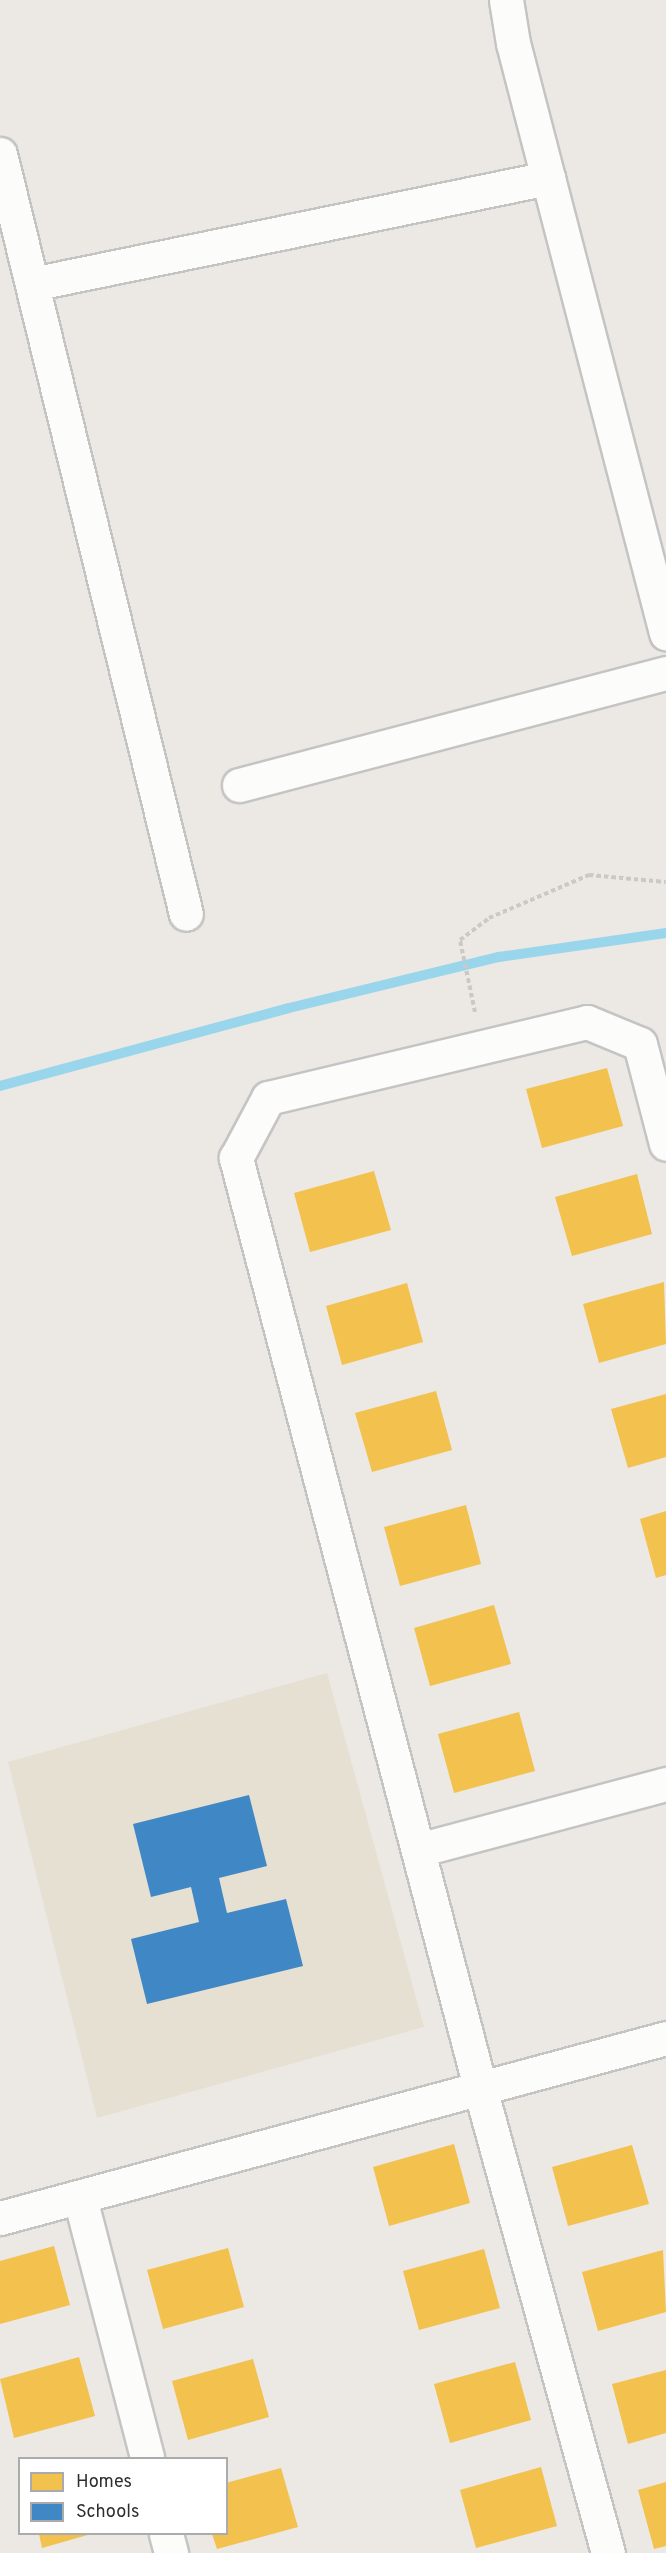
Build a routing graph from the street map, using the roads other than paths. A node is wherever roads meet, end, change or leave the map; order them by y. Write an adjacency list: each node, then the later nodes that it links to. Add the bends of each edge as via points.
1 (506, 0): 3 (street, via 513,43)
2 (0, 154): 4 (street)
3 (548, 178): 4 (street); 5 (street)
4 (32, 284): 8 (street)
5 (666, 633)
6 (666, 673): 7 (street)
7 (239, 785)
8 (186, 914)
9 (666, 1144): 11 (street, via 639,1044 587,1022 268,1098 236,1158)
10 (666, 1784): 11 (street)
11 (418, 1850): 13 (street)
12 (666, 2038): 13 (street)
13 (480, 2087): 14 (street); 19 (street)
14 (80, 2198): 15 (street); 16 (street)
15 (0, 2218)
16 (147, 2457)
17 (166, 2535): 18 (street)
18 (171, 2553)
19 (608, 2553)

